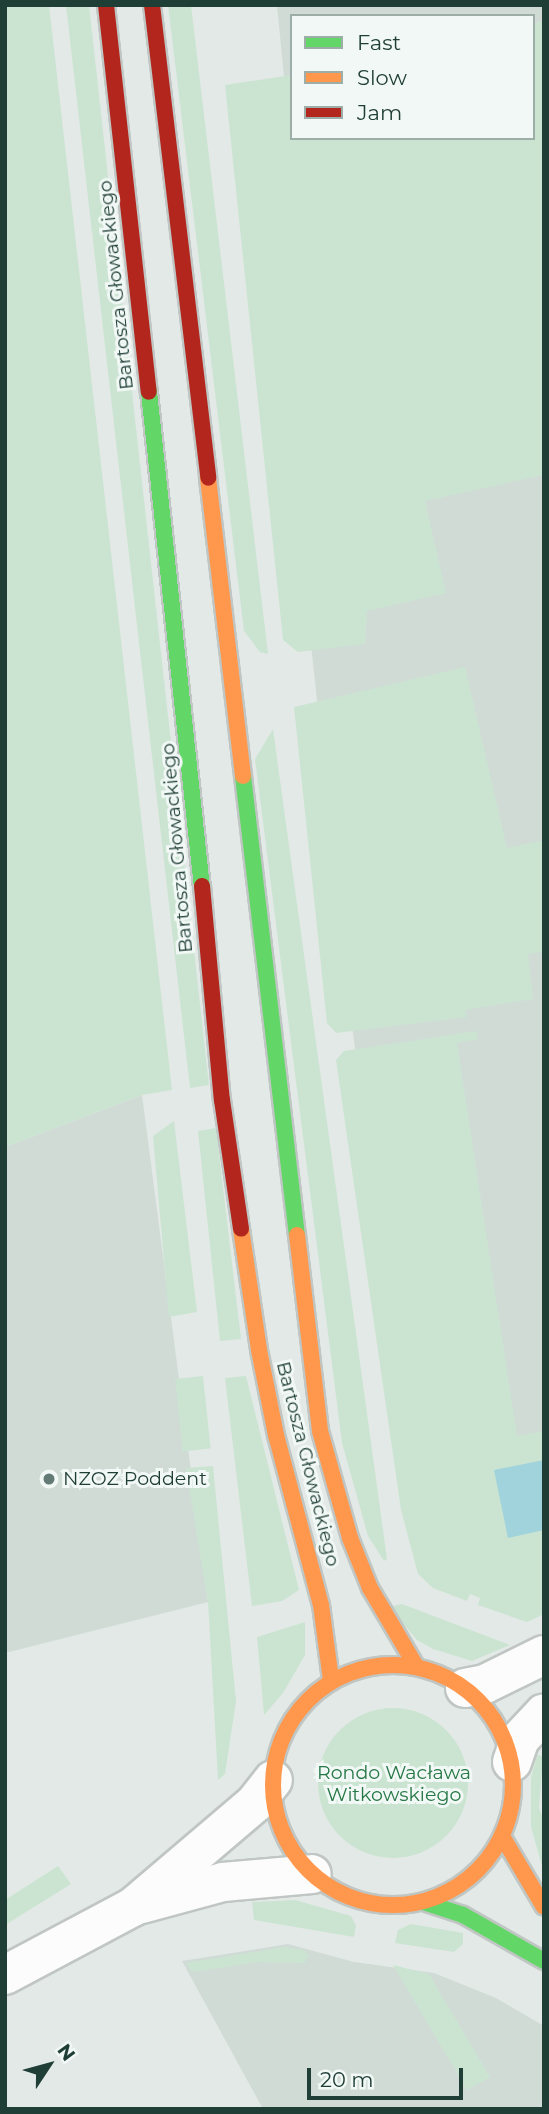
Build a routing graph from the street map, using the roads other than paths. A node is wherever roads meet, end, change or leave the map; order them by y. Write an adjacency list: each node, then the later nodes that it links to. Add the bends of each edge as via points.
1 (106, 5): 5 (street, Bartosza Głowackiego, via 185,710 222,1100 259,1350 276,1435 321,1605)
2 (152, 5): 4 (street, Bartosza Głowackiego, via 320,1431 365,1576 379,1608)
3 (544, 1655): 6 (street, via 485,1684)
4 (416, 1666): 5 (street, via 363,1667); 6 (street)
5 (331, 1681): 9 (street, via 289,1722)
6 (465, 1688): 8 (street, via 494,1719)
7 (544, 1713): 8 (street, via 520,1739)
8 (512, 1762): 10 (street, via 513,1801)
9 (272, 1780): 11 (street, via 279,1824); 13 (street, via 248,1810)
10 (502, 1836): 12 (street, via 475,1871 445,1893); 14 (street)
11 (312, 1874): 12 (street, via 358,1900 393,1905); 13 (street, via 223,1882)
12 (423, 1902): 15 (street, via 463,1915)
13 (133, 1907): 16 (street)
14 (544, 1907)
15 (544, 1961)
16 (5, 1975)

